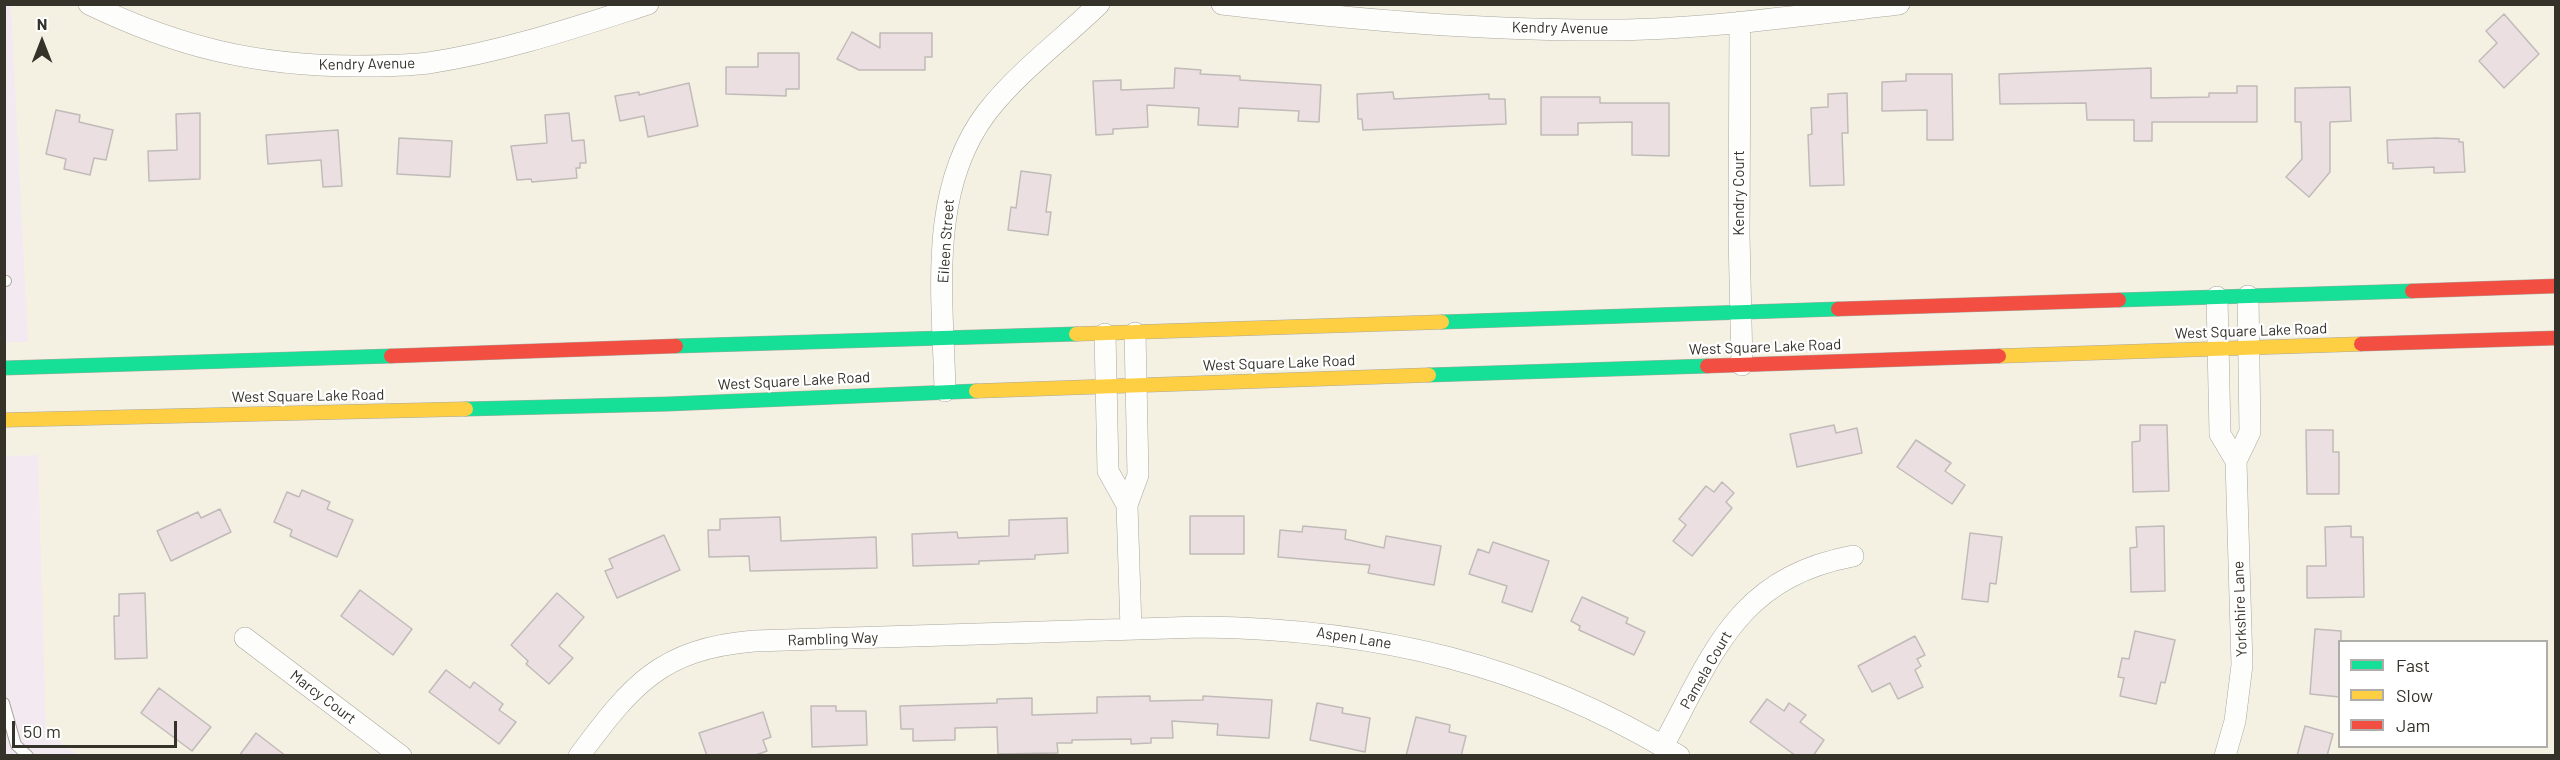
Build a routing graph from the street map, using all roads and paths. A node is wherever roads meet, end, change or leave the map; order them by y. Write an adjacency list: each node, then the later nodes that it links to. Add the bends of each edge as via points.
1 (89, 4): 2 (street, Kendry Avenue, via 170,39 229,54 292,64 395,66 428,63 531,40)
2 (648, 4)
3 (1099, 4): 14 (street, Eileen Street, via 1012,84 987,112 964,149 950,189 945,222)
4 (1899, 4): 6 (street, Kendry Avenue)
5 (1230, 5): 6 (street, Kendry Avenue, via 1395,21 1542,29)
6 (1740, 22): 10 (street, Kendry Court)
7 (2556, 286): 8 (highway)
8 (2248, 296): 9 (highway); 16 (street, Yorkshire Lane)
9 (2217, 297): 10 (highway); 15 (street, Yorkshire Lane)
10 (1741, 312): 11 (highway); 17 (street, Kendry Court)
11 (1134, 333): 12 (highway); 19 (street)
12 (1105, 334): 14 (highway); 20 (street)
13 (2556, 338): 16 (highway, West Square Lake Road)
14 (944, 339): 18 (highway); 21 (street, Eileen Street)
15 (2218, 348): 16 (highway, West Square Lake Road); 17 (highway, West Square Lake Road); 23 (street, Yorkshire Lane, via 2220,434)
16 (2248, 348): 23 (street, Yorkshire Lane, via 2250,432)
17 (1742, 364): 19 (highway, West Square Lake Road)
18 (4, 368)
19 (1136, 384): 20 (highway, West Square Lake Road); 24 (street, via 1138,475)
20 (1106, 385): 21 (highway, West Square Lake Road); 24 (street, via 1108,471)
21 (945, 391): 22 (highway, West Square Lake Road, via 668,404)
22 (4, 420)
23 (2236, 461): 34 (street, Yorkshire Lane, via 2242,665 2235,721)
24 (1127, 505): 26 (street)
25 (1853, 556): 30 (street, Pamela Court, via 1802,570 1768,589 1745,609 1720,642)
26 (1131, 629): 30 (street, Aspen Lane, via 1260,627 1387,642 1512,676 1629,726); 33 (street, Rambling Way, via 754,641 712,646 645,678 614,709)
27 (245, 638): 32 (street, Marcy Court)
28 (4, 703): 29 (lane)
29 (8, 730): 31 (lane)
30 (1671, 751)
31 (28, 756)
32 (401, 756)
33 (579, 756)
34 (2225, 756)

